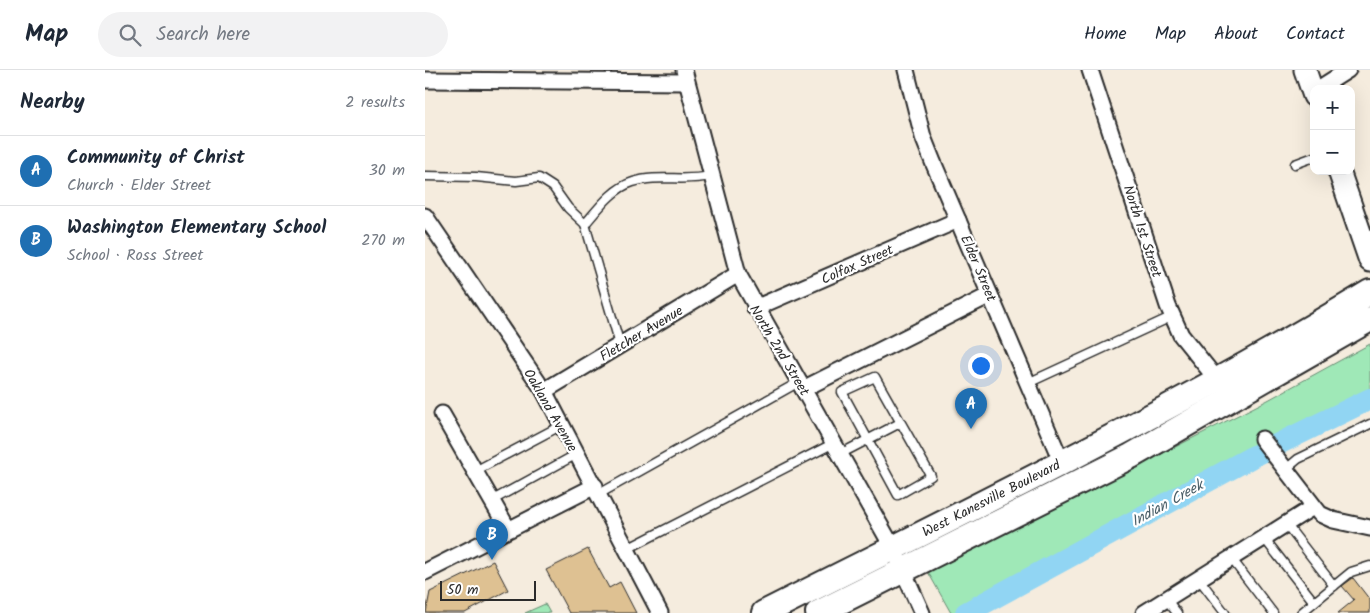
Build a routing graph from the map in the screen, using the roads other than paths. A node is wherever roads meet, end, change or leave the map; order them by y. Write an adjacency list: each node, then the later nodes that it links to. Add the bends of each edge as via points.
1 (906, 70): 15 (street, Elder Street, via 923,137)
2 (1091, 70): 22 (street, North 1st Street)
3 (1305, 70): 7 (street)
4 (1348, 70): 8 (street)
5 (685, 76): 6 (street); 13 (street, North 2nd Street)
6 (425, 80)
7 (1312, 85)
8 (1326, 85)
9 (1310, 158): 10 (lane)
10 (1295, 164)
11 (1340, 175): 17 (street)
12 (425, 176): 16 (lane, via 539,178 553,187)
13 (710, 176): 16 (lane, via 633,182 611,196); 18 (street, North 2nd Street)
14 (425, 216): 28 (street, Oakland Avenue)
15 (958, 220): 20 (street, Elder Street); 21 (street, Colfax Street)
16 (585, 224): 24 (lane)
17 (1370, 261)
18 (738, 274): 21 (street, North 2nd Street); 24 (street, Fletcher Avenue)
19 (1370, 292): 27 (main road)
20 (990, 295): 25 (street, Elder Street); 26 (street)
21 (755, 308): 26 (street, North 2nd Street)
22 (1173, 316): 25 (lane); 27 (street, North 1st Street, via 1181,335)
23 (1370, 319): 27 (main road)
24 (620, 346): 28 (street, Fletcher Avenue)
25 (1028, 383): 37 (street, Elder Street)
26 (801, 385): 35 (street, North 2nd Street); 40 (lane)
27 (1224, 390): 37 (main road, West Kanesville Boulevard); 51 (main road, West Kanesville Boulevard, via 1131,456)
28 (543, 391): 31 (street, Oakland Avenue)
29 (442, 414): 39 (street)
30 (900, 423): 34 (lane); 34 (lane, via 875,376 842,392); 34 (lane, via 931,476 898,495)
31 (561, 424): 36 (street, Oakland Avenue); 39 (lane)
32 (1370, 424): 38 (lane, via 1298,459)
33 (1262, 439): 38 (street)
34 (867, 440): 35 (lane)
35 (837, 449): 47 (street, North 2nd Street); 48 (lane)
36 (577, 454): 40 (street, Oakland Avenue); 41 (lane)
37 (1062, 463): 47 (main road, West Kanesville Boulevard)
38 (1285, 470): 42 (street)
39 (475, 471): 41 (street)
40 (597, 490): 45 (street); 48 (street, Oakland Avenue)
41 (491, 501): 45 (street)
42 (1313, 507): 43 (street); 44 (street, via 1333,520)
43 (1286, 524): 46 (street); 54 (lane)
44 (1370, 528)
45 (508, 529): 52 (street)
46 (1263, 538): 49 (street); 56 (lane)
47 (893, 548): 51 (street, North 2nd Street); 58 (main road, West Kanesville Boulevard)
48 (627, 549): 57 (street, Oakland Avenue)
49 (1231, 558): 53 (street); 64 (lane)
50 (1370, 566): 54 (lane, via 1351,572)
51 (902, 571): 59 (main road, West Kanesville Boulevard); 60 (street, North 2nd Street)
52 (425, 572)
53 (1199, 579): 55 (street); 63 (lane)
54 (1334, 586): 56 (lane)
55 (1166, 599): 61 (street); 62 (lane)
56 (1314, 602): 65 (lane)
57 (660, 613)
58 (764, 613)
59 (818, 613)
60 (922, 613)
61 (1144, 613)
62 (1177, 613)
63 (1225, 613)
64 (1273, 613)
65 (1301, 613)

